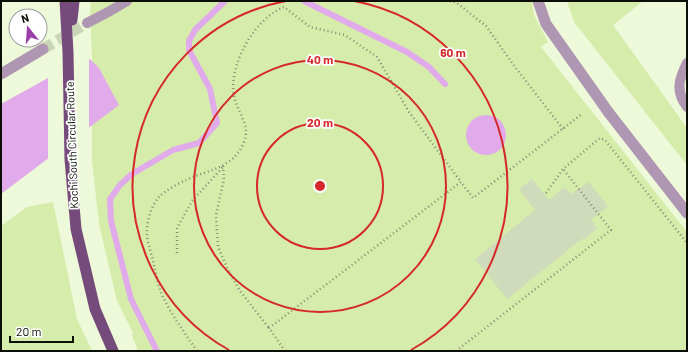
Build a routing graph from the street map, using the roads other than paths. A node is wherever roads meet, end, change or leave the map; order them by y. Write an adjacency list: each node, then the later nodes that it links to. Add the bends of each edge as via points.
1 (66, 1): 7 (main road, Kochi South Circular Route)
2 (74, 1): 7 (main road, Kochi South Circular Route)
3 (127, 1): 5 (lane)
4 (538, 1): 11 (street, via 546,24 609,113)
5 (87, 23)
6 (42, 49): 9 (street)
7 (68, 52): 12 (main road, Kochi South Circular Route, via 70,159 76,229 95,309)
8 (687, 63): 10 (lane, via 678,87)
9 (1, 74)
10 (687, 107)
11 (687, 213)
12 (114, 351)

